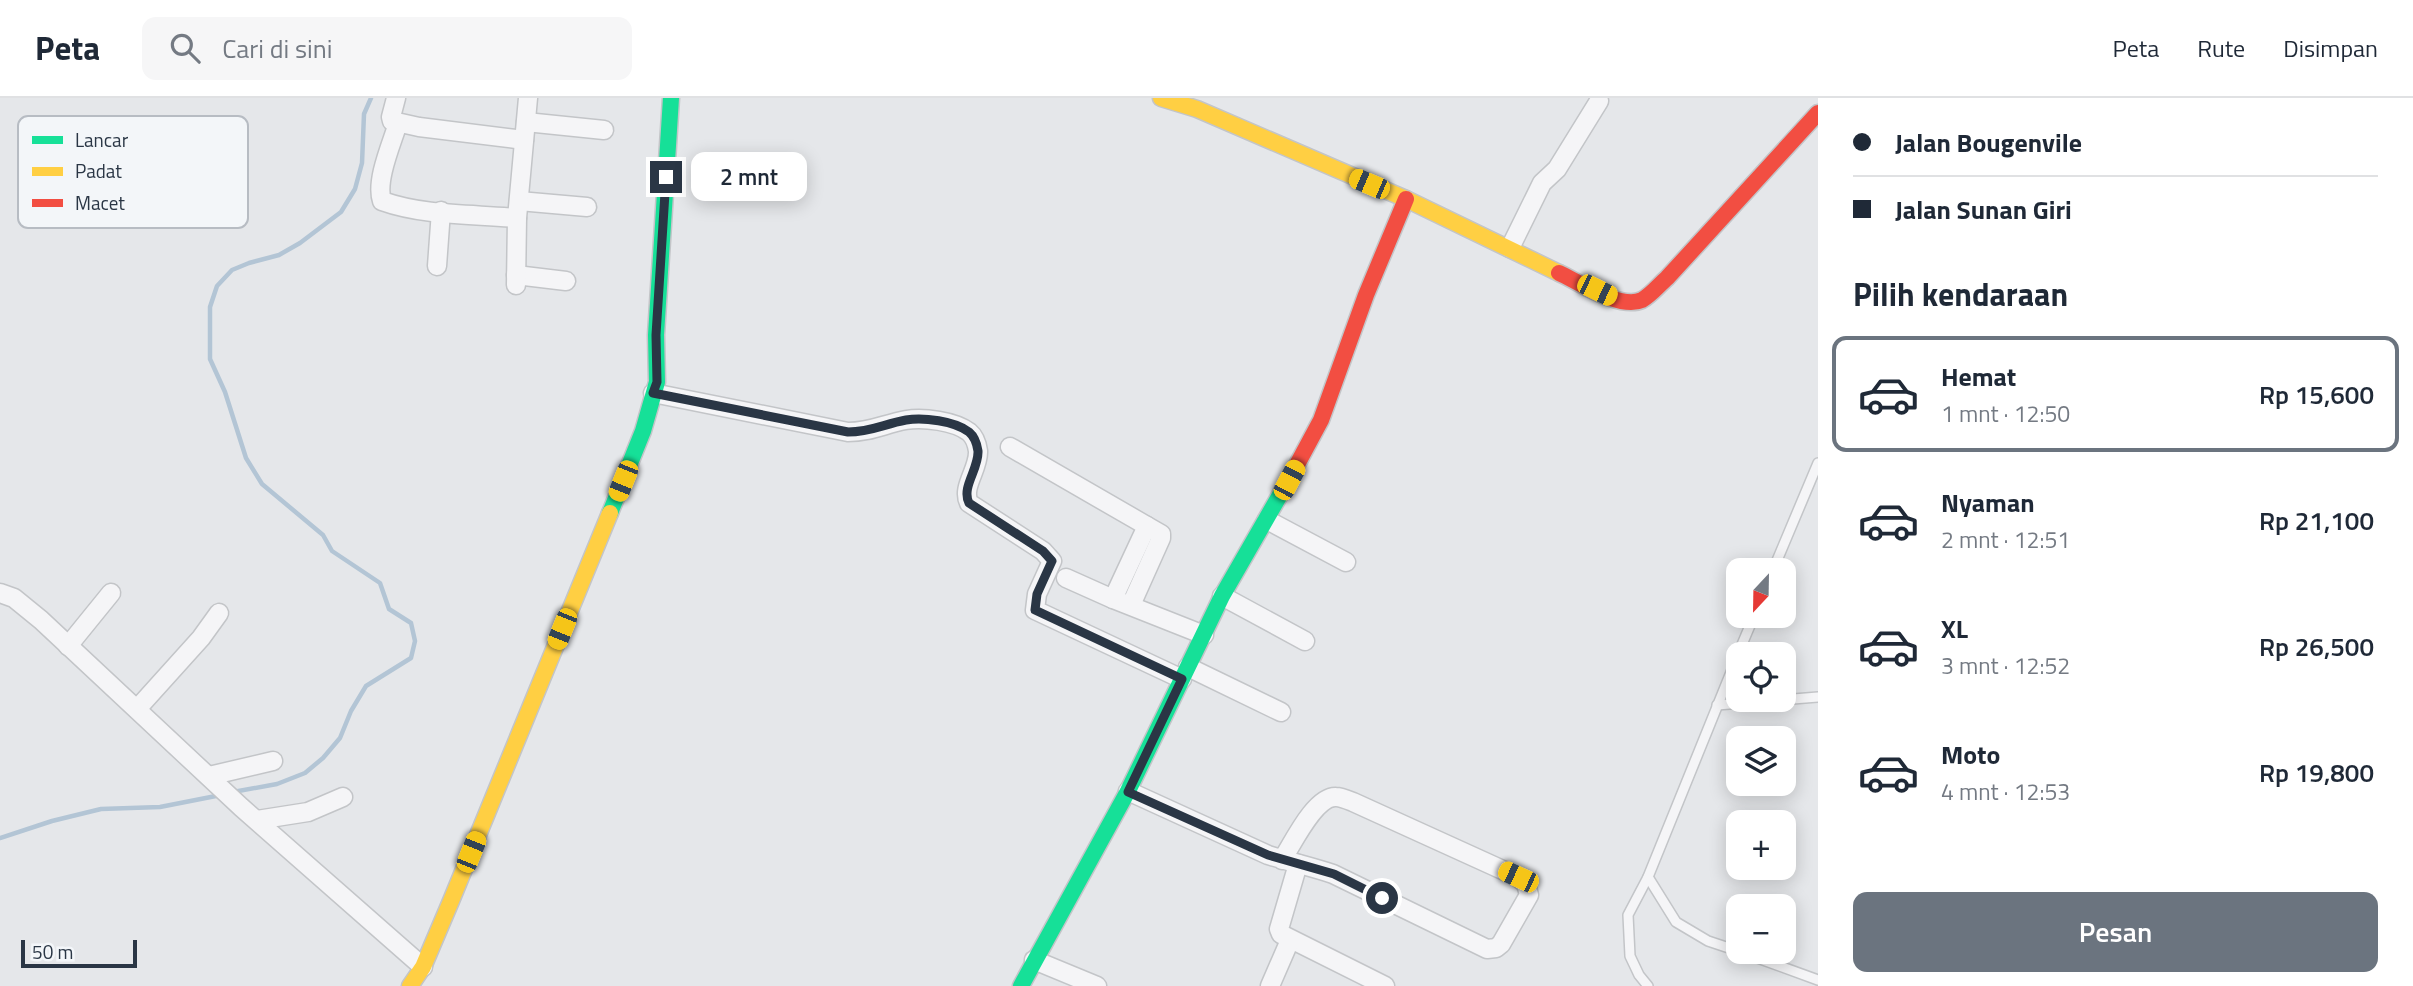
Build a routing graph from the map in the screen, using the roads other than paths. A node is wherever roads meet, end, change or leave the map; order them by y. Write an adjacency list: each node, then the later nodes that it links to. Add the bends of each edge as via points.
1 (396, 98): 8 (street, via 390,117)
2 (528, 98): 10 (street)
3 (671, 98): 18 (street)
4 (1161, 98): 6 (street)
5 (1599, 101): 15 (street, via 1557,169 1542,183)
6 (1199, 103): 11 (street)
7 (1818, 113): 15 (street, via 1640,302 1620,302)
8 (398, 123): 10 (street); 14 (street, via 383,176 382,201)
9 (604, 130): 10 (street)
10 (525, 131): 13 (street)
11 (1406, 199): 15 (street); 21 (street, via 1321,420)
12 (587, 207): 13 (street)
13 (518, 209): 14 (street); 17 (street, via 516,280)
14 (441, 211): 16 (street)
15 (1510, 248)
16 (437, 266)
17 (566, 281)
18 (653, 393): 35 (street, via 848,432 927,420 969,432 978,455 967,492 969,503 1052,561 1035,610); 52 (street, via 643,431)
19 (1010, 446): 22 (street)
20 (1817, 467): 23 (lane)
21 (1267, 520): 24 (street); 28 (street)
22 (1147, 526): 29 (street); 30 (street, via 1161,538)
23 (1778, 558)
24 (1346, 562)
25 (1066, 578): 29 (street)
26 (0, 593): 34 (street, via 14,598)
27 (111, 593): 34 (street)
28 (1222, 596): 32 (street); 33 (street)
29 (1113, 599): 30 (street)
30 (1131, 605): 32 (street)
31 (219, 613): 39 (street)
32 (1204, 635): 35 (street)
33 (1304, 641)
34 (68, 646): 39 (street)
35 (1185, 673): 40 (street); 43 (street)
36 (1726, 684): 38 (lane)
37 (1818, 697): 38 (lane)
38 (1717, 705): 47 (lane)
39 (137, 709): 42 (street)
40 (1281, 712)
41 (273, 761): 42 (street)
42 (212, 779): 45 (street)
43 (1128, 792): 46 (street); 50 (street)
44 (342, 797): 45 (street, via 308,812)
45 (257, 821): 52 (street)
46 (1290, 862): 46 (street, via 1315,809 1336,797 1518,877 1529,895 1501,944 1492,950 1334,874); 48 (street, via 1279,929)
47 (1648, 877): 49 (lane, via 1676,922); 59 (lane, via 1629,915 1628,935 1630,956)
48 (1290, 940): 57 (street); 58 (street)
49 (1726, 947)
50 (1034, 960): 55 (street); 56 (street)
51 (1776, 964): 53 (lane)
52 (423, 967): 54 (street)
53 (1818, 979)
54 (410, 986)
55 (1021, 986)
56 (1097, 986)
57 (1270, 986)
58 (1384, 986)
59 (1648, 986)

